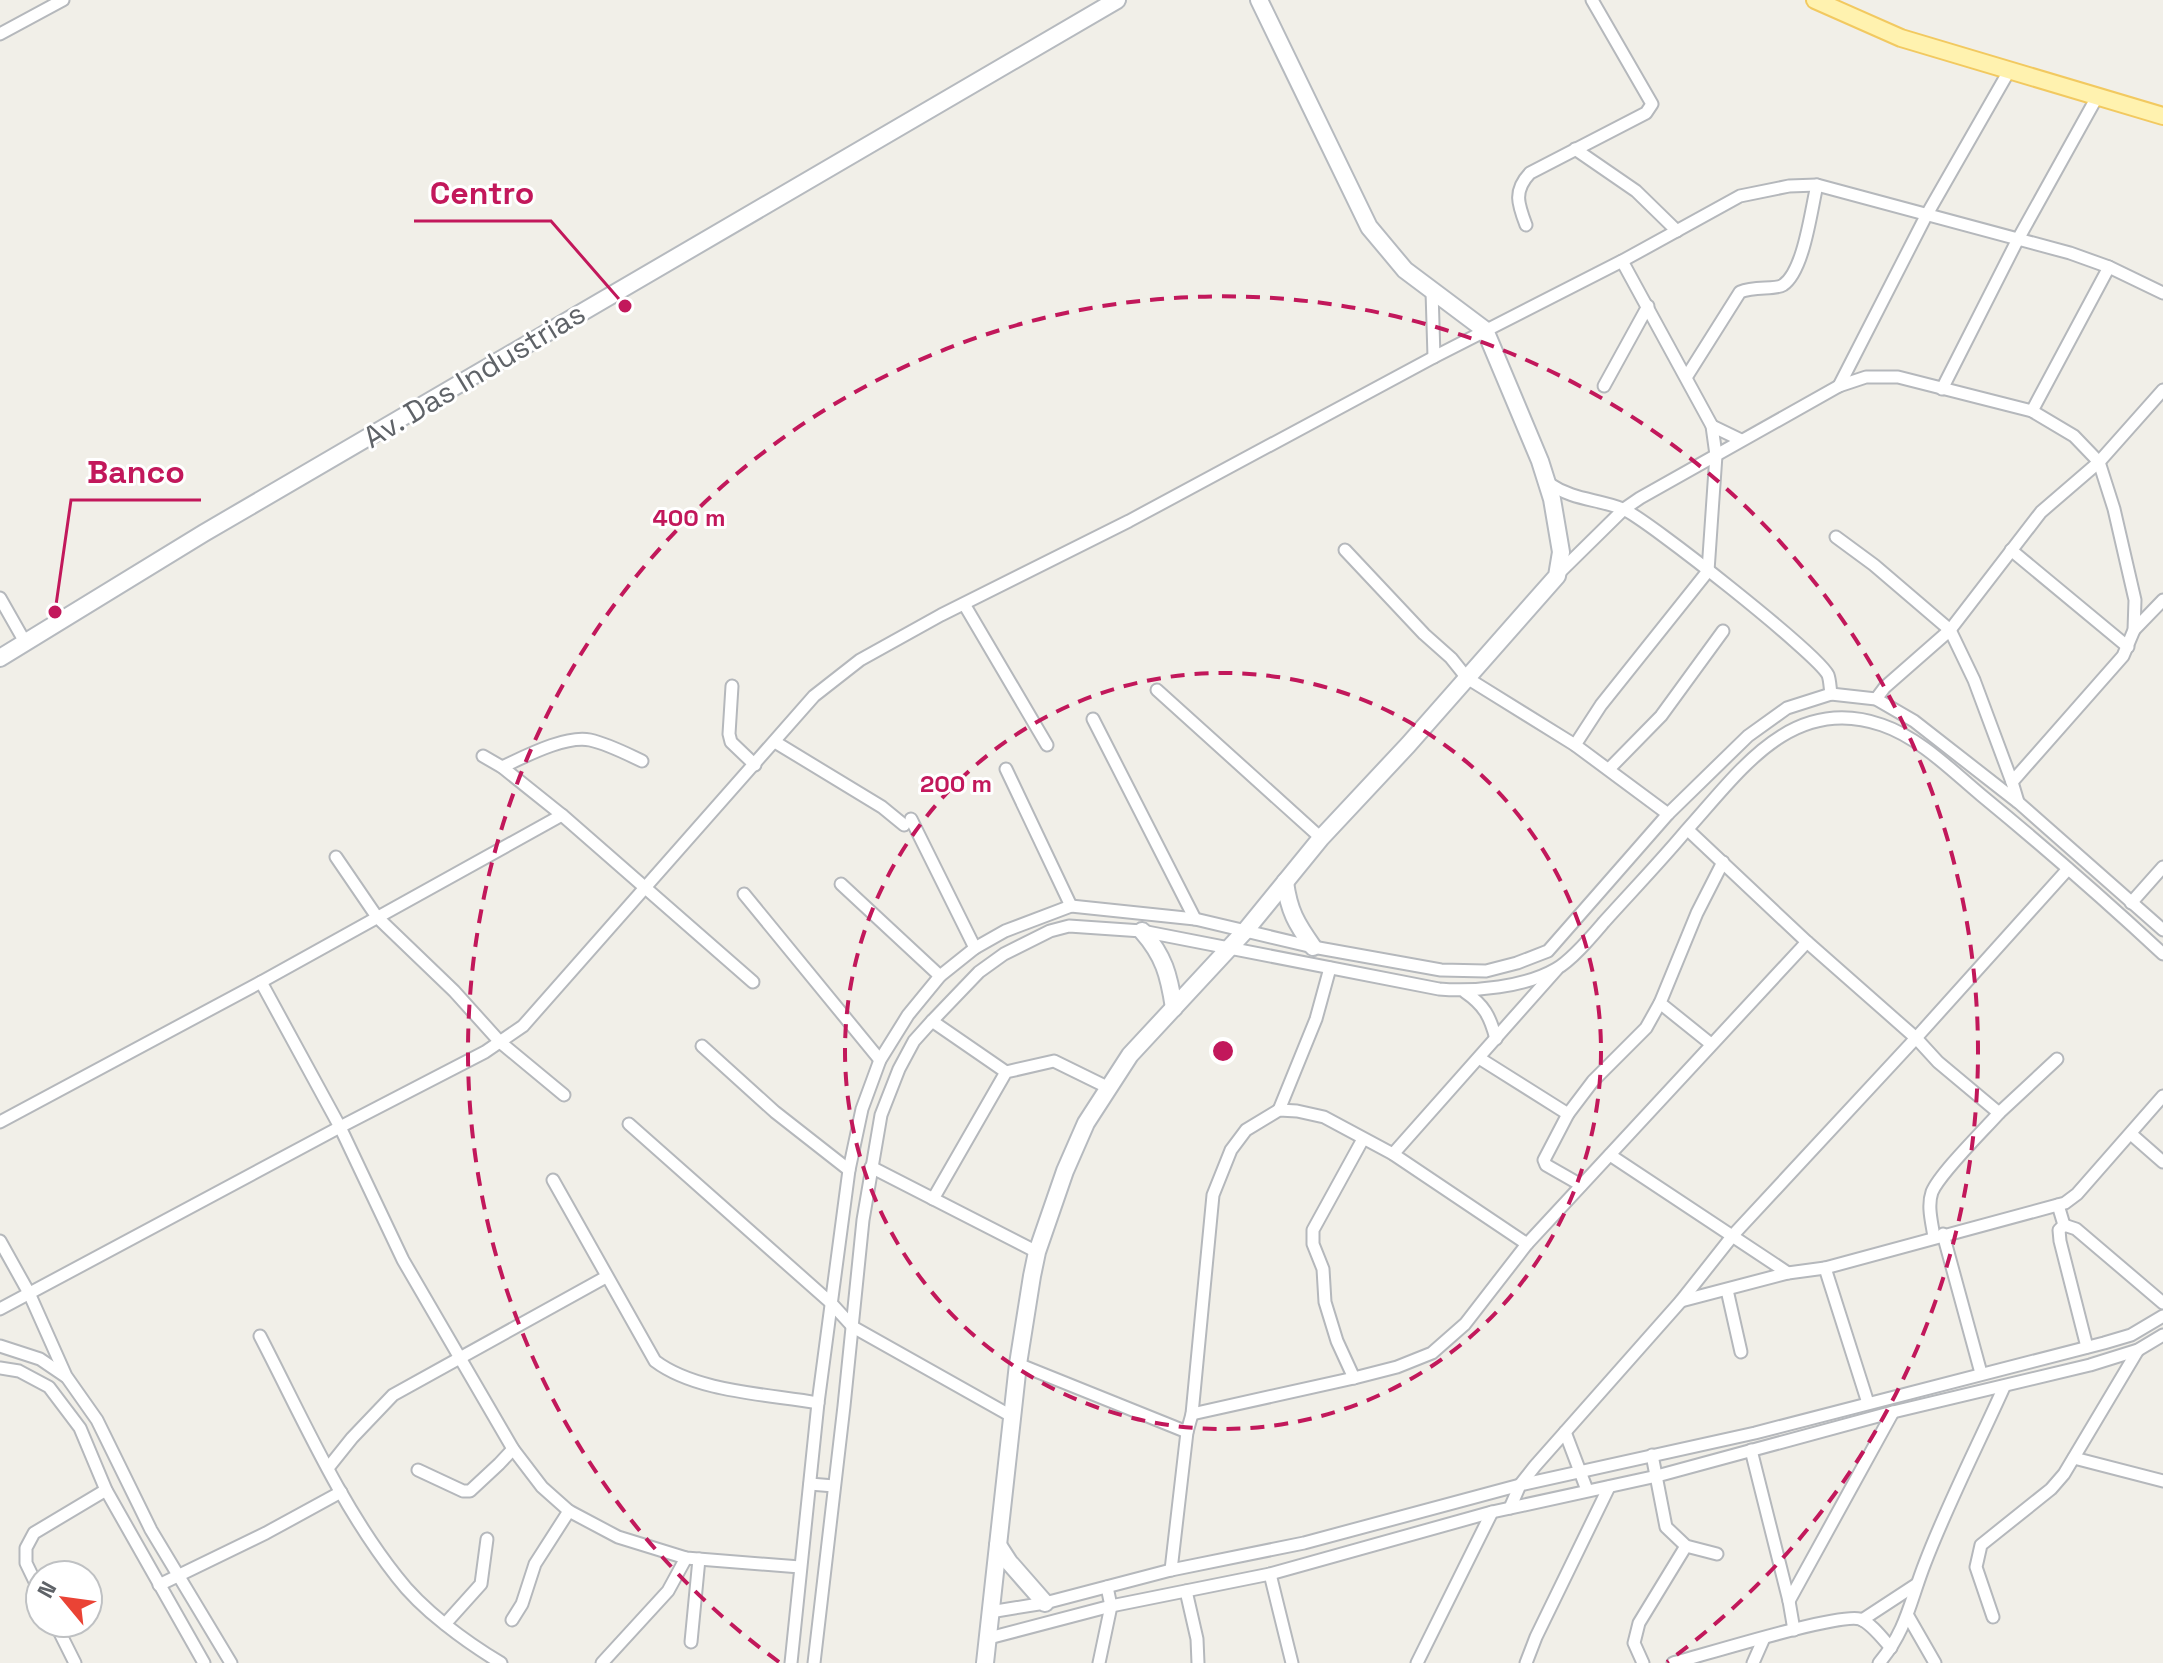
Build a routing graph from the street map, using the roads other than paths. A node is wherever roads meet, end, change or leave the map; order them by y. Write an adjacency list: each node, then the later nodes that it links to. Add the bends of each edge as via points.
1 (63, 0): 6 (street)
2 (1117, 0): 46 (street, Av. Das Industrias)
3 (1259, 0): 18 (street, via 1369,227 1405,270)
4 (1592, 0): 10 (street, via 1652,104 1646,113)
5 (1826, 2): 7 (main road, via 1901,38)
6 (0, 34)
7 (2009, 71): 8 (main road); 12 (street)
8 (2097, 97): 9 (main road); 15 (street)
9 (2163, 116)
10 (1575, 149): 13 (street, via 1523,180 1517,201); 14 (street, via 1636,191)
11 (1817, 185): 12 (street); 14 (street, via 1740,196); 23 (street, via 1800,254 1785,283 1740,292)
12 (1926, 216): 15 (street); 25 (street)
13 (1526, 225)
14 (1677, 231): 16 (street)
15 (2017, 241): 17 (street); 26 (street)
16 (1622, 261): 20 (street); 21 (street)
17 (2109, 267): 19 (street); 28 (street)
18 (1432, 291): 21 (street); 22 (street)
19 (2163, 293)
20 (1648, 306): 23 (street); 24 (street)
21 (1485, 330): 22 (street); 33 (street)
22 (1434, 357): 42 (street, via 1142,515)
23 (1687, 376): 29 (street)
24 (1604, 386)
25 (1839, 386): 26 (street, via 1866,377 1898,377); 30 (street)
26 (1942, 389): 28 (street)
27 (2163, 390): 32 (street)
28 (2032, 411): 32 (street, via 2074,436)
29 (1712, 426): 30 (street); 31 (street)
30 (1741, 440): 31 (street)
31 (1716, 455): 34 (street); 38 (street)
32 (2099, 462): 37 (street, via 2041,512); 44 (street, via 2135,600)
33 (1547, 482): 34 (street, via 1578,499); 39 (street, via 1561,552)
34 (1624, 509): 38 (street); 39 (street)
35 (1836, 537): 43 (street)
36 (1345, 550): 49 (street)
37 (2011, 550): 43 (street); 47 (street)
38 (1708, 571): 52 (street, via 1820,665); 57 (street)
39 (1557, 576): 49 (street)
40 (0, 598): 46 (street)
41 (2163, 600): 44 (street)
42 (964, 604): 55 (street, via 860,660 814,696); 56 (street)
43 (1950, 630): 53 (street); 64 (street)
44 (2134, 630): 47 (street)
45 (1723, 631): 63 (street, via 1661,716)
46 (25, 642): 48 (street, Av. Das Industrias)
47 (2128, 647): 64 (street)
48 (0, 658)
49 (1467, 678): 57 (street); 69 (street)
50 (732, 686): 60 (street, via 731,742)
51 (1157, 690): 69 (street)
52 (1831, 694): 53 (street); 66 (street, via 1787,708 1748,736)
53 (1876, 699): 65 (street, via 1934,736)
54 (1093, 719): 81 (street)
55 (775, 742): 60 (street); 87 (street, via 907,822)
56 (1047, 745)
57 (1575, 745): 63 (street)
58 (483, 756): 61 (street)
59 (642, 761): 61 (street, via 587,739 539,750)
60 (755, 765): 76 (street)
61 (502, 767): 67 (street)
62 (1006, 769): 79 (street)
63 (1609, 769): 66 (street)
64 (2012, 782): 65 (street)
65 (2019, 803): 78 (street)
66 (1668, 814): 86 (street, via 1548,951 1517,963 1486,971 1441,970)
67 (562, 815): 76 (street); 80 (street)
68 (1688, 830): 71 (street); 73 (street, via 1728,780 1795,728 1827,718 1856,719 1904,735); 91 (street)
69 (1321, 838): 74 (street)
70 (336, 857): 80 (street)
71 (1723, 862): 85 (street); 96 (street)
72 (2163, 867): 78 (street)
73 (2068, 869): 89 (street); 99 (street)
74 (1285, 882): 82 (street); 86 (street, via 1294,921)
75 (841, 884): 92 (street)
76 (645, 889): 94 (street); 101 (street, via 539,1011)
77 (744, 894): 106 (street)
78 (2131, 903): 83 (street)
79 (1071, 906): 81 (street); 87 (street)
80 (377, 917): 93 (street); 101 (street)
81 (1195, 919): 82 (street)
82 (1246, 930): 86 (street); 88 (street)
83 (2163, 930)
84 (1142, 931): 88 (street); 97 (street, via 1159,949); 98 (street, via 1069,926 1050,931 979,972)
85 (1807, 942): 99 (street); 102 (street)
86 (1313, 947)
87 (975, 948): 92 (street)
88 (1229, 949): 90 (street); 97 (street)
89 (2163, 954)
90 (1330, 968): 95 (street); 111 (street, via 1316,1019)
91 (1557, 968): 95 (street); 100 (street)
92 (940, 976): 106 (street)
93 (261, 982): 114 (street); 116 (street)
94 (753, 982)
95 (1465, 992): 100 (street, via 1487,1011)
96 (1660, 1003): 102 (street); 113 (street, via 1646,1028)
97 (1174, 1008): 108 (street)
98 (932, 1021): 107 (street); 122 (street, via 899,1069 881,1115)
99 (1916, 1038): 112 (street); 129 (street)
100 (1496, 1039): 104 (street)
101 (500, 1042): 109 (street); 116 (street)
102 (1711, 1044): 120 (street)
103 (702, 1046): 123 (street)
104 (1479, 1058): 113 (street); 119 (street)
105 (2057, 1059): 112 (street)
106 (880, 1060): 123 (street, via 862,1109)
107 (1006, 1072): 108 (street, via 1054,1061); 126 (street)
108 (1107, 1087): 133 (street, via 1065,1171)
109 (564, 1095)
110 (2163, 1096): 117 (street)
111 (1279, 1110): 118 (street, via 1324,1117); 161 (street, via 1246,1130 1231,1150 1213,1195)
112 (1999, 1113): 130 (street, via 1933,1191 1931,1217)
113 (1568, 1114): 125 (street, via 1544,1162)
114 (0, 1122)
115 (629, 1124): 140 (street)
116 (340, 1127): 138 (street); 151 (street, via 403,1260)
117 (2131, 1134): 121 (street); 127 (street, via 2077,1194)
118 (1363, 1139): 119 (street); 156 (street, via 1313,1230 1325,1302)
119 (1393, 1154): 132 (street)
120 (1610, 1155): 125 (street); 129 (street)
121 (2163, 1162)
122 (871, 1167): 126 (street); 144 (street)
123 (849, 1170): 140 (street)
124 (553, 1180): 136 (street)
125 (1581, 1185): 132 (street)
126 (933, 1199): 133 (street)
127 (2058, 1205): 128 (street); 130 (street)
128 (2064, 1225): 141 (street, via 2076,1229); 148 (street, via 2060,1241)
129 (1734, 1234): 135 (street); 139 (street)
130 (1939, 1235): 134 (street); 154 (street)
131 (0, 1241): 138 (street)
132 (1527, 1244): 156 (street, via 1465,1324 1432,1353)
133 (1037, 1252): 152 (street)
134 (1825, 1268): 135 (street); 159 (street)
135 (1788, 1273): 137 (street)
136 (606, 1277): 151 (street); 158 (street, via 645,1347 671,1373 694,1383)
137 (1727, 1290): 139 (street); 150 (street)
138 (29, 1293): 142 (street); 155 (street)
139 (1681, 1301): 166 (street)
140 (831, 1303): 144 (street); 158 (street)
141 (2163, 1303)
142 (0, 1309)
143 (2163, 1316): 148 (street, via 2131,1335)
144 (853, 1327): 162 (street); 178 (street)
145 (2163, 1335): 149 (street)
146 (260, 1336): 171 (street)
147 (0, 1346): 155 (street, via 40,1359)
148 (2087, 1347): 154 (street)
149 (2138, 1350): 157 (street); 170 (street)
150 (1741, 1352)
151 (459, 1359): 167 (street); 171 (street, via 393,1395)
152 (1018, 1364): 162 (street); 165 (street)
153 (0, 1368): 164 (street, via 19,1371 49,1387)
154 (1981, 1373): 159 (street)
155 (66, 1376): 163 (street)
156 (1354, 1378): 161 (street)
157 (2004, 1387): 160 (street); 197 (street)
158 (818, 1403): 176 (street)
159 (1868, 1403): 169 (street)
160 (1893, 1412): 168 (street); 201 (street)
161 (1192, 1414): 165 (street)
162 (1013, 1417): 187 (street)
163 (97, 1420): 164 (street); 196 (street)
164 (80, 1428): 180 (street)
165 (1187, 1432): 194 (street)
166 (1565, 1432): 173 (street); 177 (street)
167 (513, 1449): 172 (street, via 470,1491); 184 (street)
168 (1751, 1450): 174 (street); 201 (street)
169 (1652, 1455): 173 (street); 174 (street)
170 (2074, 1458): 175 (street); 206 (street, via 2051,1489 1981,1545 1976,1567)
171 (328, 1468): 182 (street)
172 (418, 1470)
173 (1580, 1472): 177 (street); 181 (street)
174 (1657, 1476): 179 (street); 188 (street, via 1666,1527)
175 (2163, 1481)
176 (810, 1484): 178 (street); 193 (street)
177 (1520, 1485): 183 (street); 194 (street, via 1304,1543)
178 (834, 1486): 222 (street)
179 (1609, 1487): 181 (street); 228 (street)
180 (106, 1490): 191 (street, via 34,1533); 198 (street)
181 (1587, 1490): 183 (street)
182 (341, 1492): 196 (street); 209 (street, via 398,1579)
183 (1510, 1508): 185 (street)
184 (569, 1511): 190 (street, via 618,1537); 207 (street, via 535,1564)
185 (1492, 1512): 195 (street); 227 (street)
186 (487, 1539): 209 (street, via 481,1584)
187 (998, 1545): 202 (street); 204 (street)
188 (1686, 1546): 189 (street); 229 (street, via 1639,1623 1634,1643)
189 (1717, 1554)
190 (686, 1558): 192 (street); 220 (street, via 668,1591)
191 (26, 1559)
192 (699, 1559): 193 (street); 214 (street)
193 (800, 1567): 221 (street)
194 (1171, 1570): 199 (street)
195 (1270, 1574): 200 (street); 226 (street)
196 (178, 1575): 198 (street); 218 (street)
197 (1917, 1584): 205 (street); 208 (street)
198 (159, 1585): 217 (street)
199 (1107, 1587): 202 (street); 203 (street)
200 (1186, 1591): 203 (street); 225 (street)
201 (1789, 1601): 210 (street)
202 (1045, 1603): 204 (street)
203 (1111, 1606): 211 (street); 224 (street)
204 (990, 1612): 211 (street)
205 (1908, 1616): 215 (street); 233 (street)
206 (1993, 1617)
207 (512, 1620)
208 (1862, 1620): 210 (street); 215 (street)
209 (445, 1624): 219 (street)
210 (1794, 1630): 212 (street)
211 (989, 1638): 223 (street)
212 (1764, 1638): 230 (street); 231 (street)
213 (63, 1639): 216 (street)
214 (691, 1642)
215 (1891, 1648): 232 (street)
216 (75, 1663)
217 (204, 1663)
218 (231, 1663)
219 (501, 1663)
220 (602, 1663)
221 (791, 1663)
222 (814, 1663)
223 (985, 1663)
224 (1099, 1663)
225 (1198, 1663)
226 (1292, 1663)
227 (1417, 1663)
228 (1526, 1663)
229 (1643, 1663)
230 (1673, 1663)
231 (1753, 1663)
232 (1879, 1663)
233 (1935, 1663)

